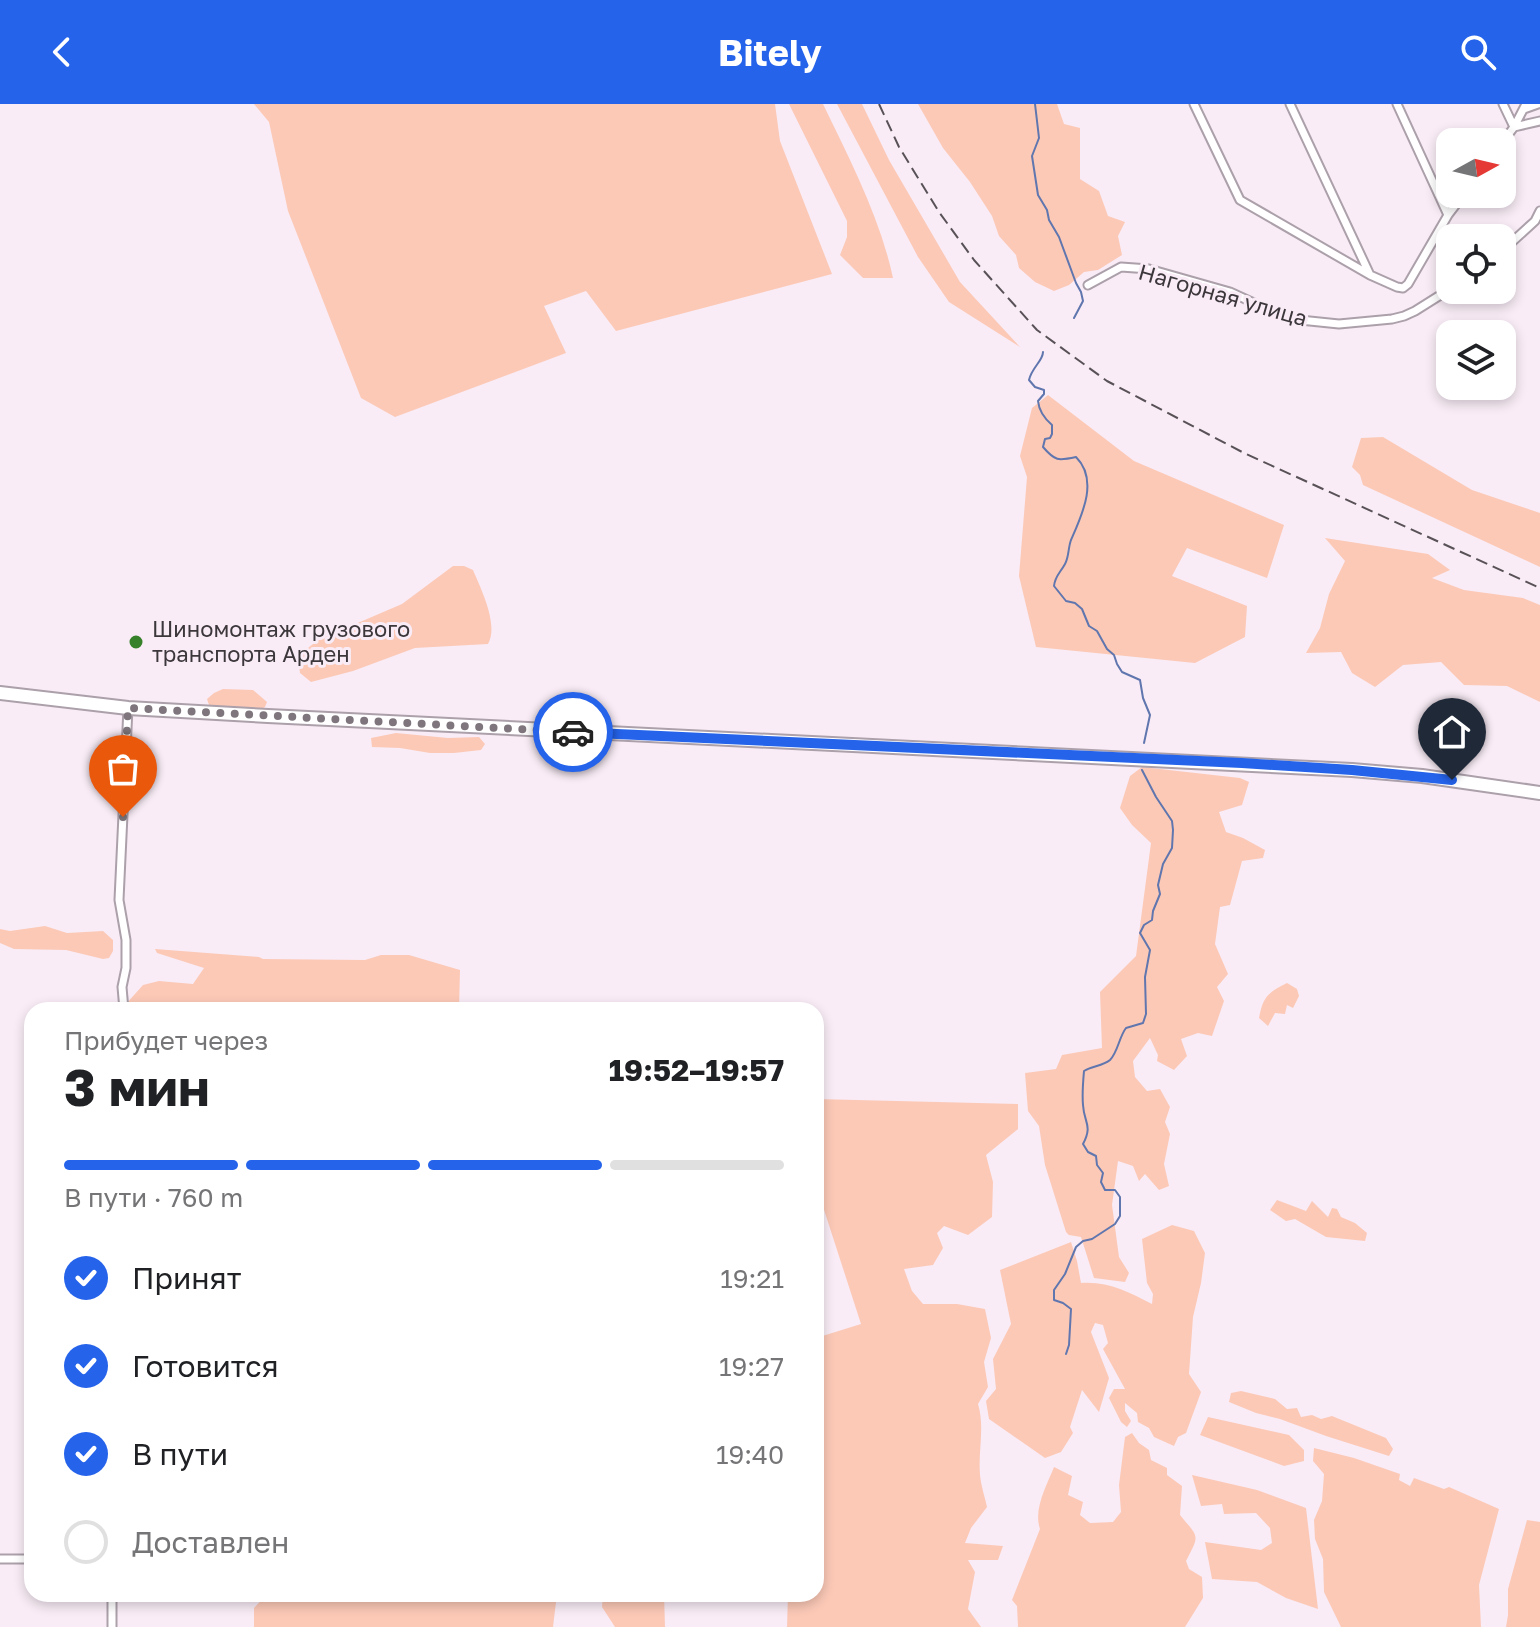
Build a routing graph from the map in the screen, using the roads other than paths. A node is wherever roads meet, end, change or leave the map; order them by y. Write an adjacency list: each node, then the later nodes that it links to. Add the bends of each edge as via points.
1 (1194, 104): 13 (street, via 1240,200)
2 (1290, 104): 13 (street)
3 (1397, 104): 11 (street)
4 (1503, 104): 8 (street)
5 (1538, 104): 6 (street)
6 (1525, 106): 8 (street)
7 (1540, 121): 8 (street)
8 (1514, 127)
9 (1453, 208): 11 (street)
10 (1540, 211): 12 (street)
11 (1448, 215): 13 (street, via 1403,288)
12 (1516, 238)
13 (1370, 275)
14 (1088, 285): 15 (street, Нагорная улица, via 1121,267 1149,269 1230,292 1278,314 1339,324 1404,316)
15 (1436, 298)
16 (0, 693): 17 (highway)
17 (128, 708): 18 (highway, via 1320,768); 19 (street, via 119,900 126,940)
18 (1540, 793)
19 (123, 1002)
20 (0, 1559): 21 (street)
21 (24, 1559)
22 (112, 1602): 23 (street)
23 (112, 1627)

